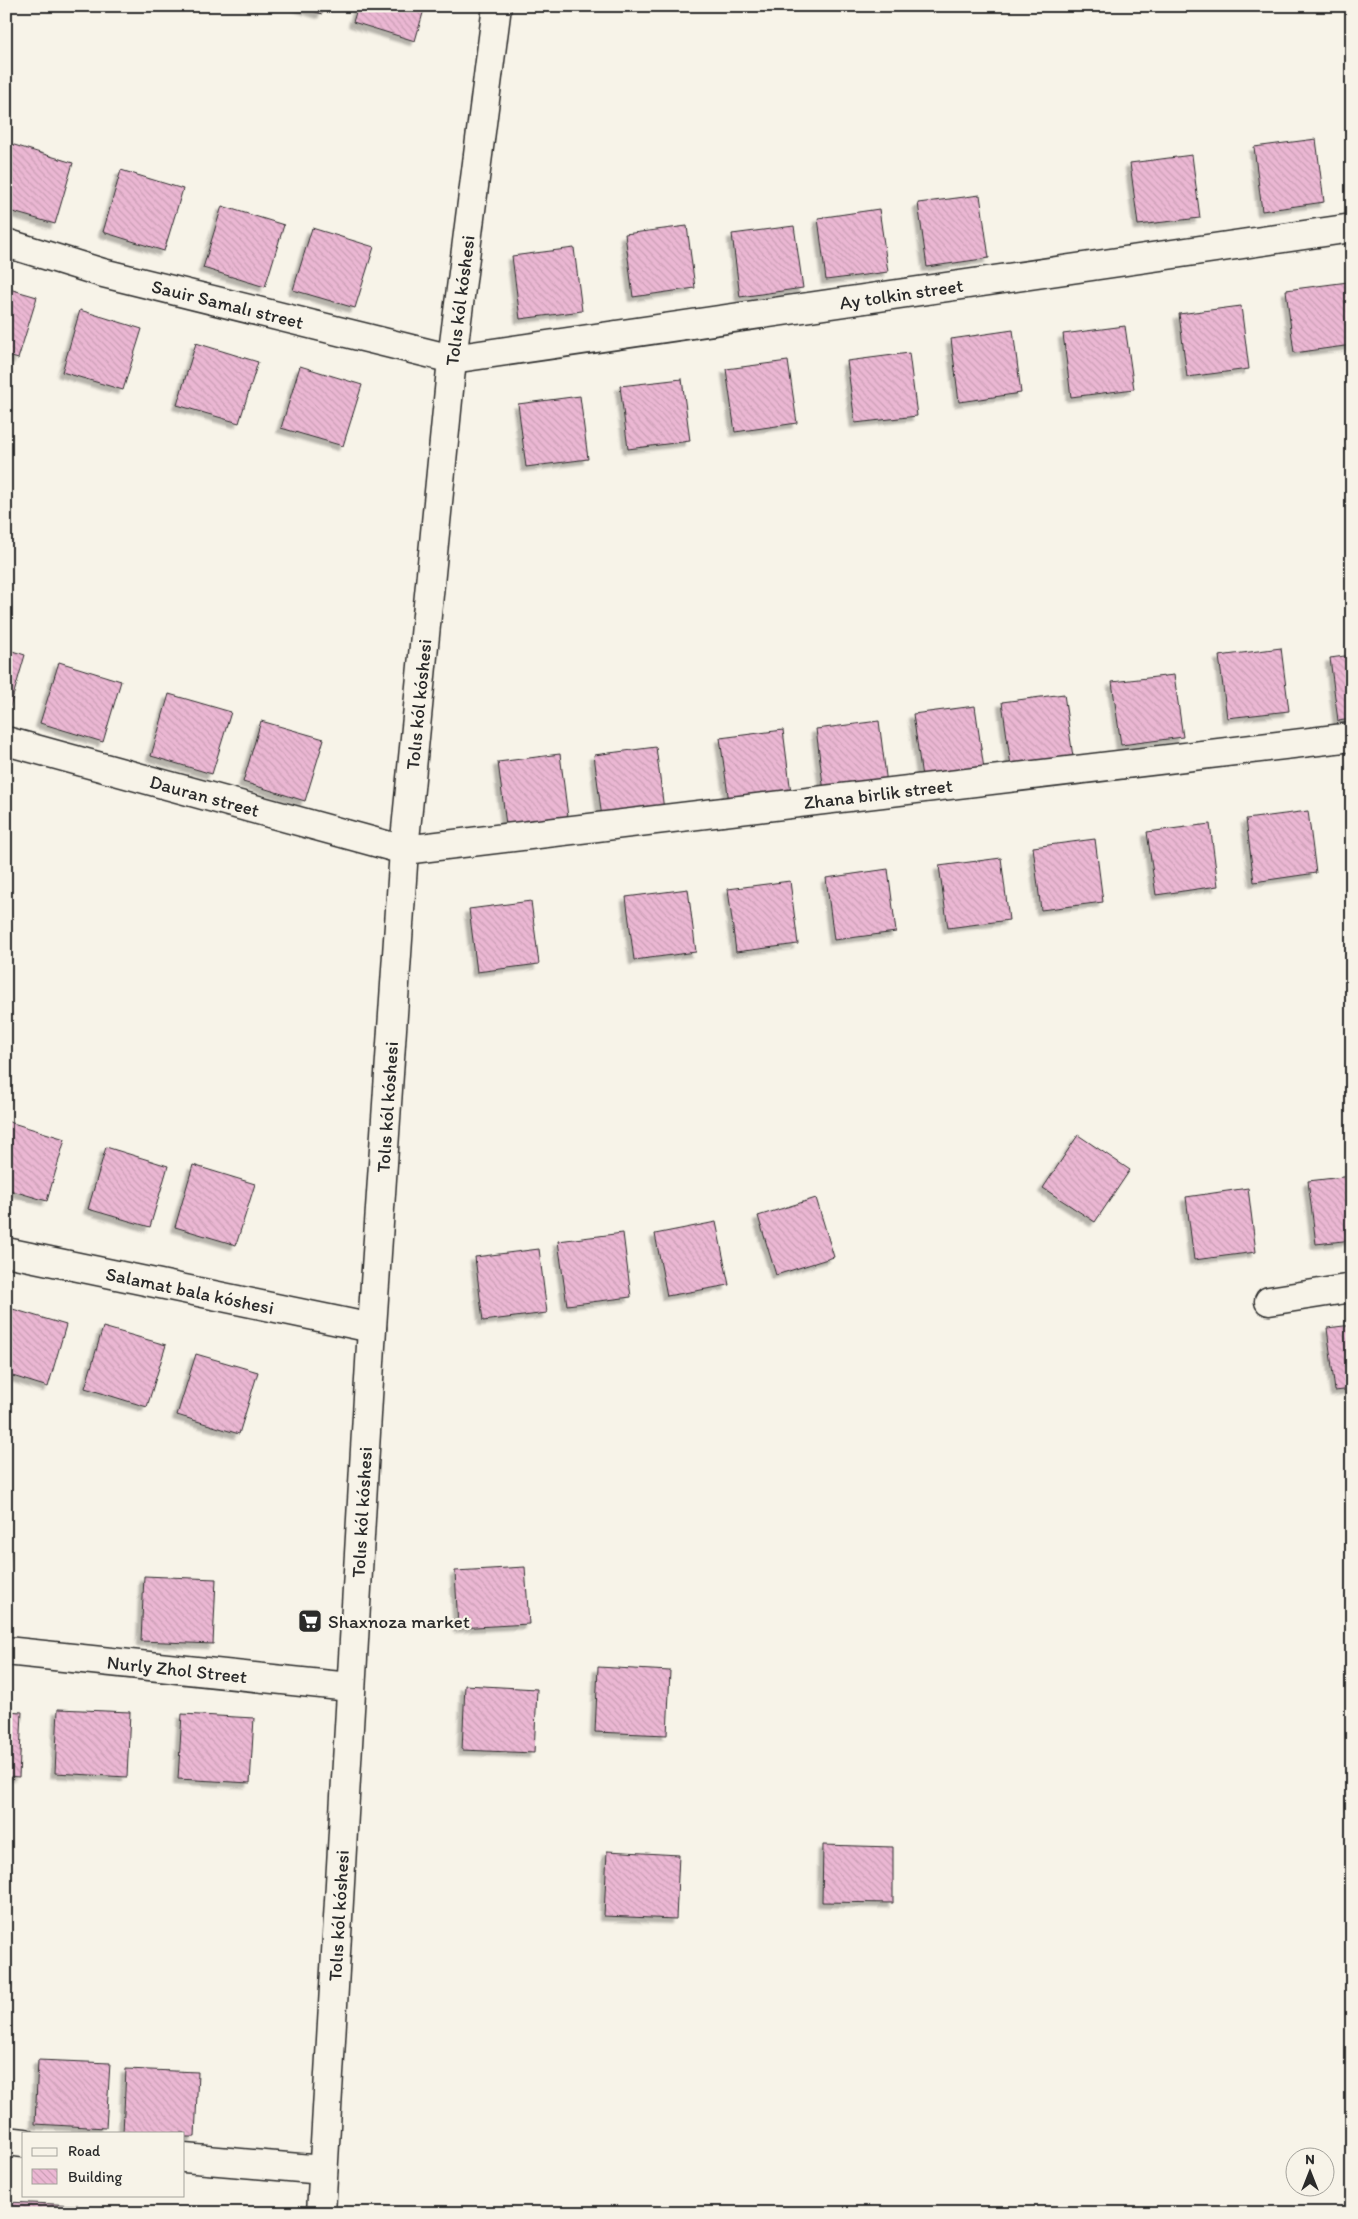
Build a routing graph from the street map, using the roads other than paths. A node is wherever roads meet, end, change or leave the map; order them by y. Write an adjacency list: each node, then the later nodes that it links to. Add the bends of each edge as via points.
1 (497, 6): 4 (street, Tolıs kól kóshesi)
2 (1352, 228): 4 (street, Ay tolkin street)
3 (6, 244): 4 (street, Sauir Samalı street, via 103,273)
4 (452, 359): 7 (street, Tolıs kól kóshesi)
5 (1352, 737): 7 (street, Zhana birlik street)
6 (6, 741): 7 (street, Dauran street)
7 (404, 850): 11 (street, Tolıs kól kóshesi)
8 (6, 1252): 11 (street, Salamat bala kóshesi)
9 (1352, 1288): 10 (street)
10 (1269, 1301)
11 (372, 1328): 13 (street, Tolıs kól kóshesi)
12 (6, 1650): 13 (street, Nurly Zhol Street)
13 (350, 1687): 17 (street, Tolıs kól kóshesi)
14 (6, 2142): 15 (street)
15 (22, 2143)
16 (185, 2158): 17 (street)
17 (323, 2170): 18 (street, Tolıs kól kóshesi)
18 (321, 2213)

